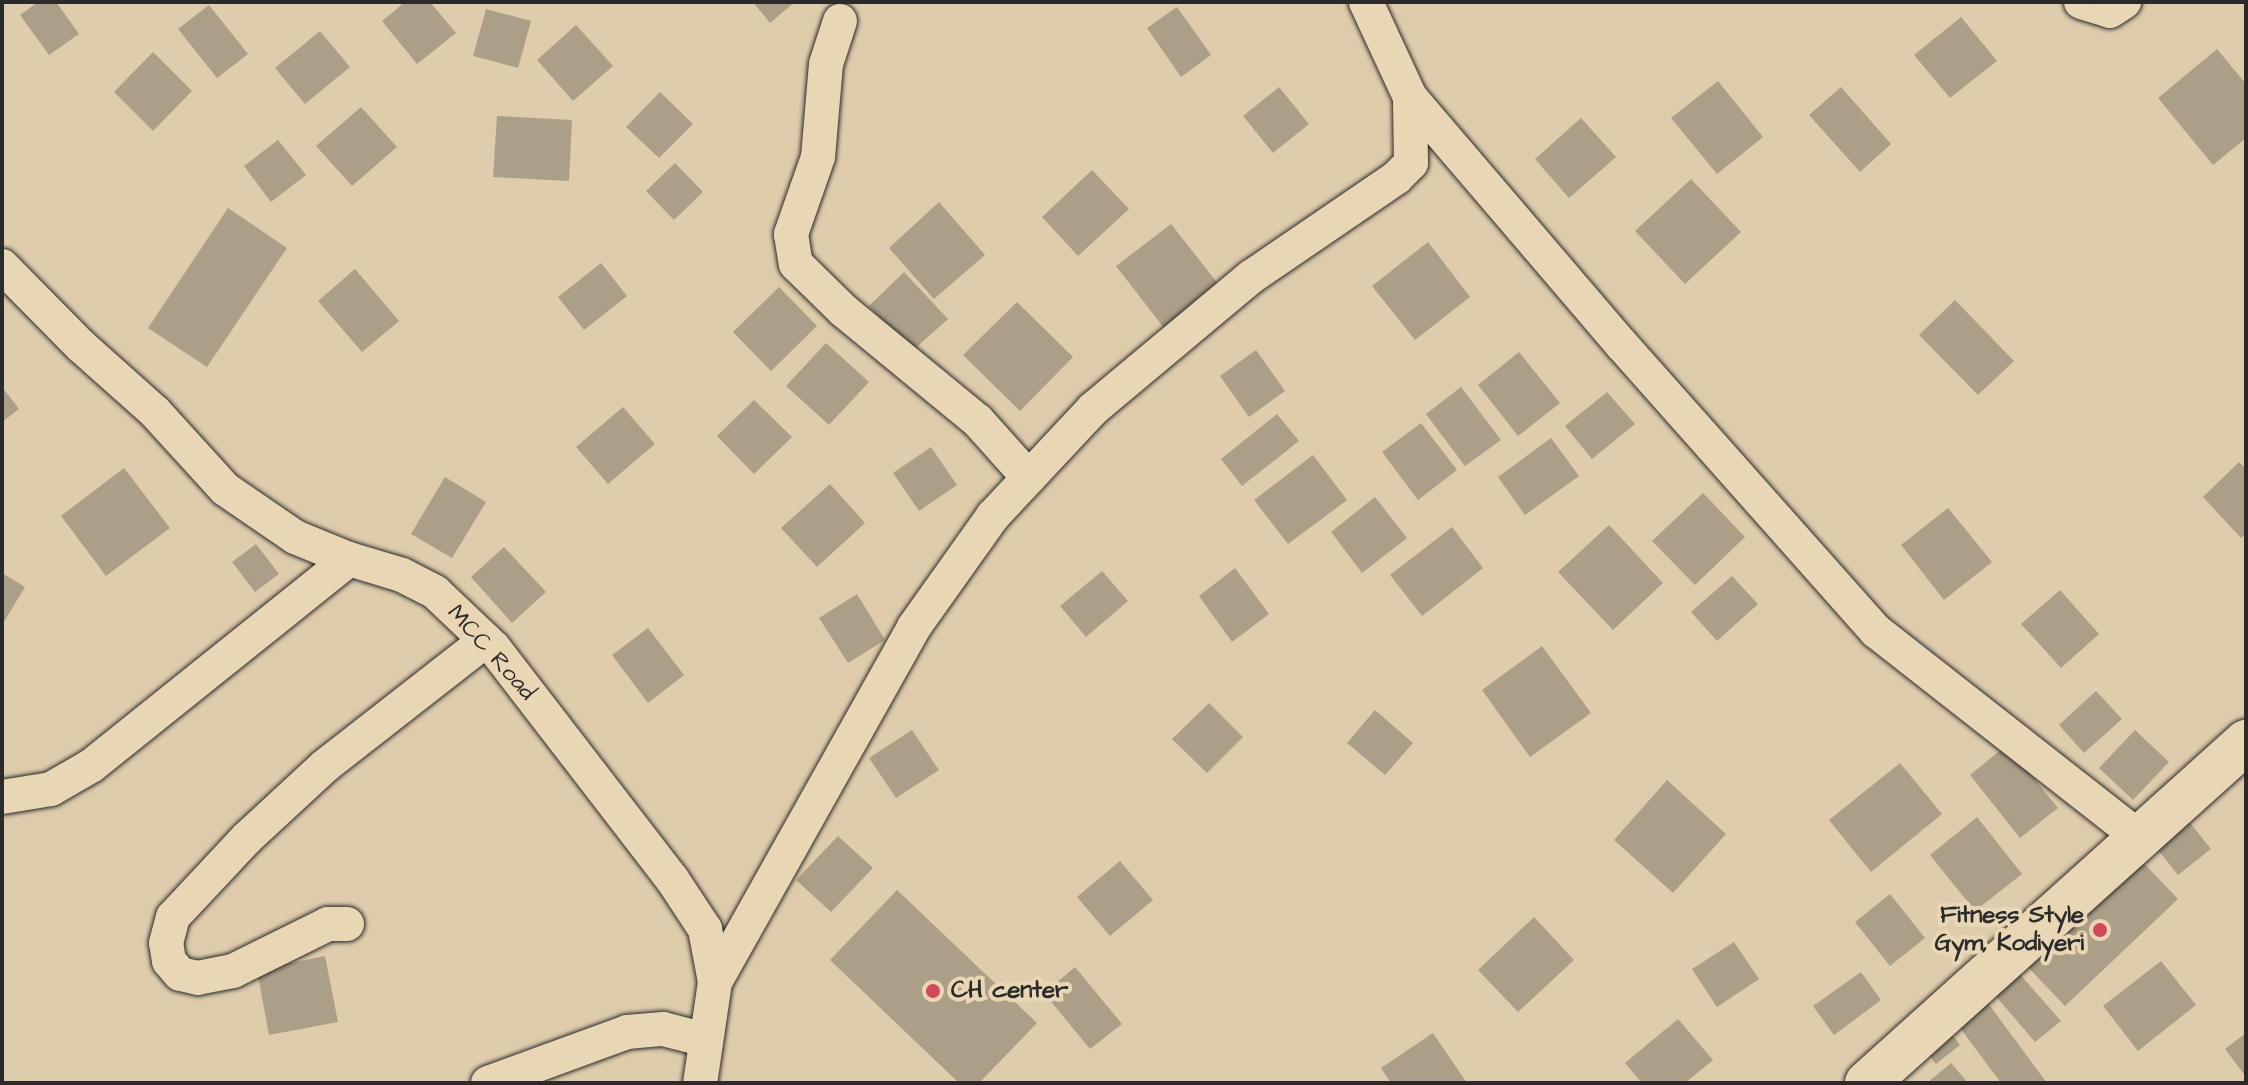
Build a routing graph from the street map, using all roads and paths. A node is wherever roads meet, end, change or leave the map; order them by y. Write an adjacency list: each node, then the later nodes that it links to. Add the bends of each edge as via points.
1 (1366, 2): 5 (street)
2 (2081, 2): 3 (street, via 2110,11)
3 (2124, 2)
4 (840, 21): 7 (street, via 826,64 818,157 791,234 796,264 825,295 978,421)
5 (1410, 97): 7 (street, via 1411,163 1396,178 1251,277 1093,409); 12 (street, via 1876,631)
6 (2, 266): 8 (street, MCC Road, via 155,412 225,489 295,537)
7 (1029, 478): 14 (street, via 993,516 914,627)
8 (349, 559): 9 (street, MCC Road, via 402,575 435,592); 11 (street, via 91,766 51,789)
9 (486, 640): 13 (street, via 325,766 247,838 173,917 166,943 169,961 180,974 198,978 233,971 328,924); 14 (street, MCC Road, via 672,879 705,929)
10 (2246, 742): 12 (main road)
11 (2, 797)
12 (2140, 838): 16 (main road)
13 (347, 924)
14 (715, 982): 15 (street, MCC Road)
15 (706, 1040): 17 (street, via 663,1029 627,1032); 18 (street, MCC Road)
16 (1877, 1080)
17 (488, 1083)
18 (700, 1083)

